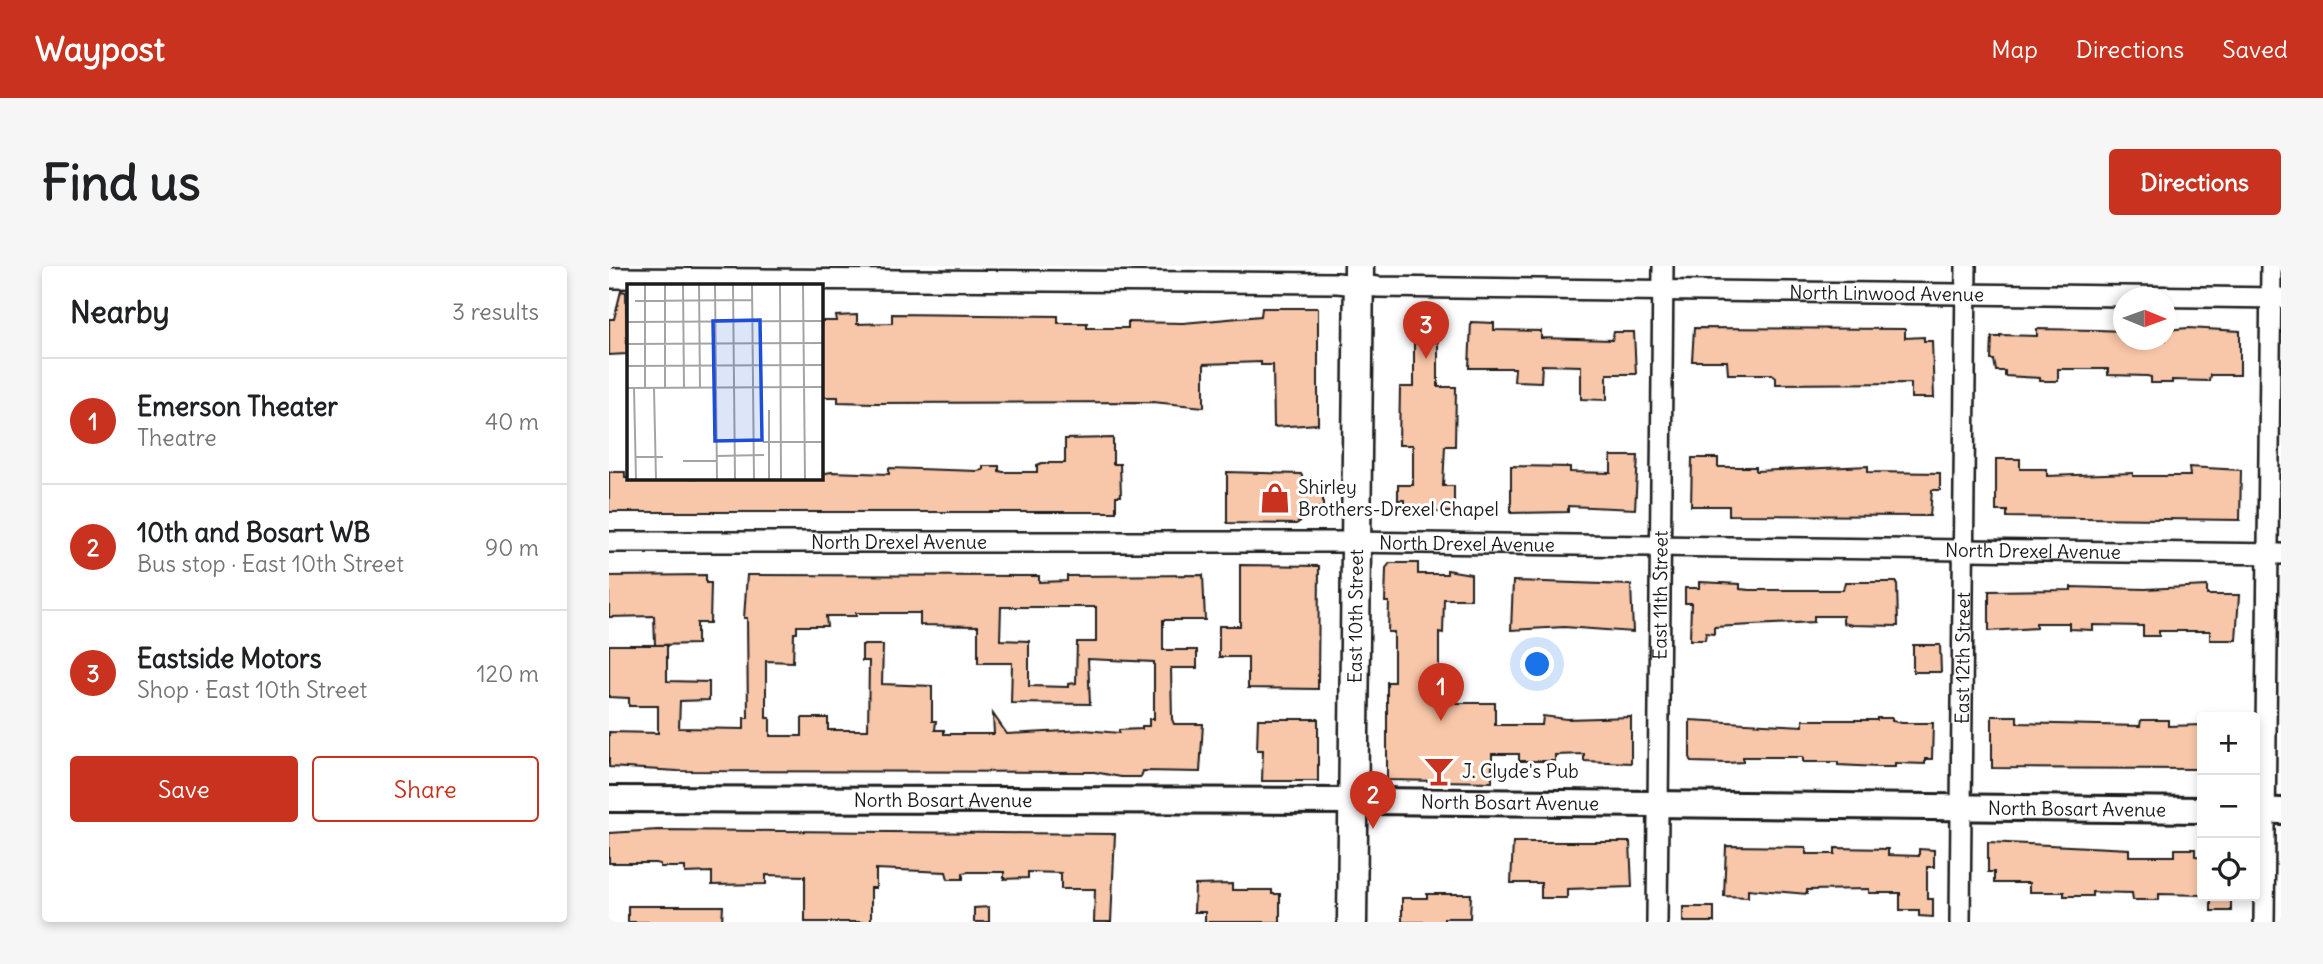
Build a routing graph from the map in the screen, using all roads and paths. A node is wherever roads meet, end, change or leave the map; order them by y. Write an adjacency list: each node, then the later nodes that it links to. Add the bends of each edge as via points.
1 (1663, 266): 6 (street, East 11th Street)
2 (1966, 266): 7 (street, East 12th Street)
3 (2271, 266): 8 (street)
4 (1359, 276): 5 (street, North Linwood Avenue, via 1323,282); 6 (street, North Linwood Avenue); 10 (main road, East 10th Street)
5 (609, 278)
6 (1663, 290): 7 (street, North Linwood Avenue); 11 (street, East 11th Street)
7 (1966, 294): 8 (street, North Linwood Avenue); 12 (street, East 12th Street)
8 (2276, 298): 13 (street)
9 (609, 542): 10 (street, North Drexel Avenue)
10 (1356, 542): 11 (street, North Drexel Avenue); 15 (main road, East 10th Street)
11 (1660, 546): 12 (street, North Drexel Avenue); 16 (street, East 11th Street)
12 (1964, 550): 13 (street, North Drexel Avenue); 17 (street, East 12th Street)
13 (2274, 554): 19 (street)
14 (609, 799): 15 (street, North Bosart Avenue)
15 (1354, 800): 16 (street, North Bosart Avenue); 20 (main road, East 10th Street)
16 (1658, 803): 17 (street, North Bosart Avenue); 21 (street, East 11th Street)
17 (1961, 807): 18 (street, North Bosart Avenue); 22 (street, East 12th Street)
18 (2197, 810)
19 (2267, 811): 23 (street)
20 (1352, 922)
21 (1657, 922)
22 (1960, 922)
23 (2264, 922)

